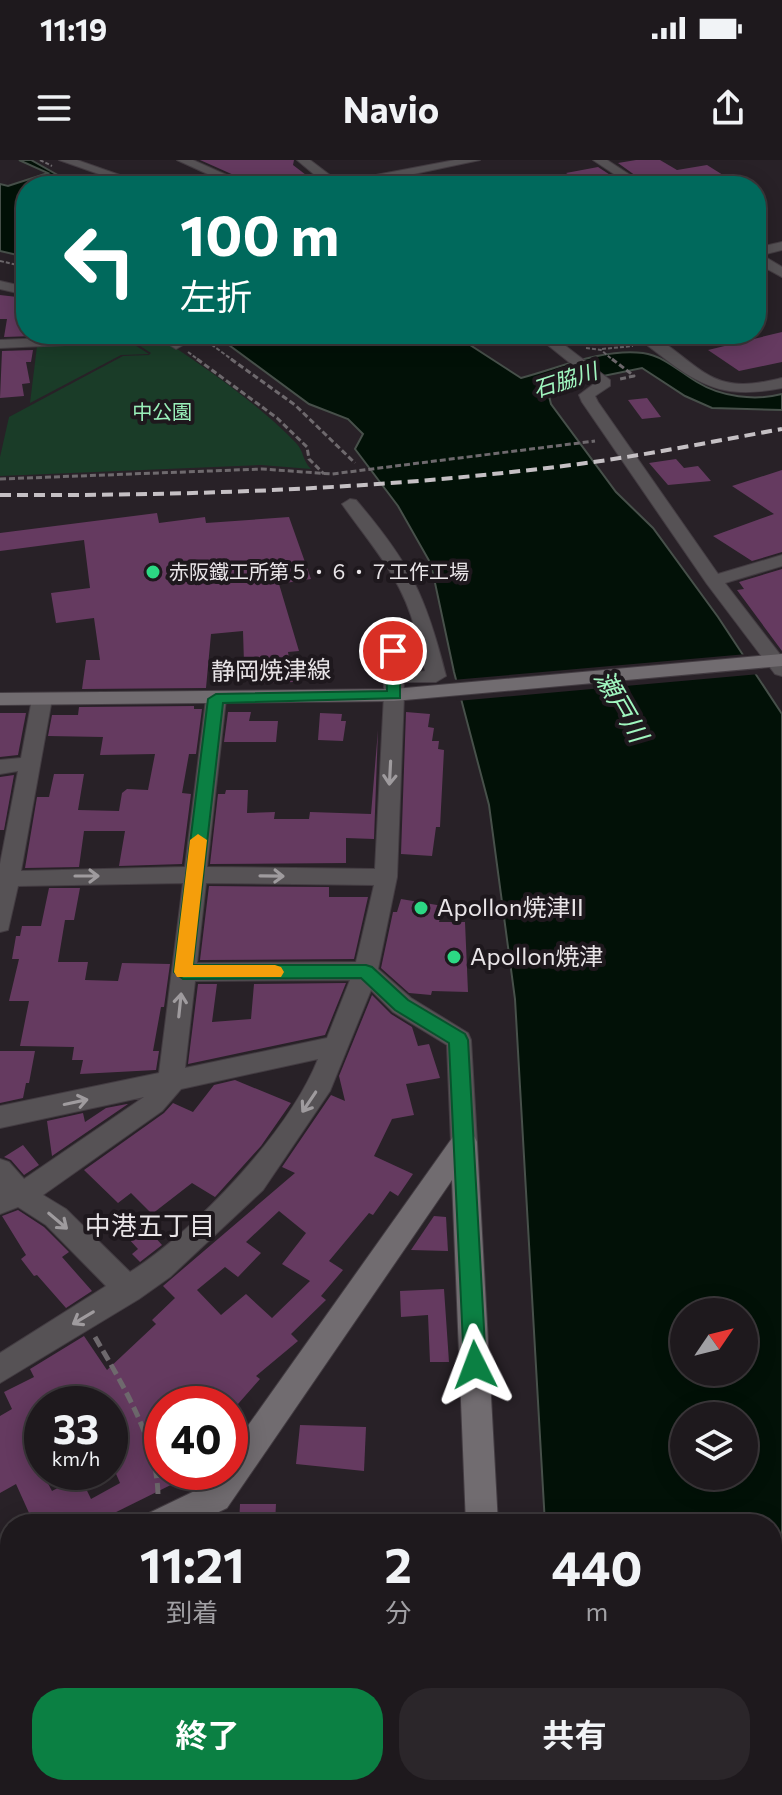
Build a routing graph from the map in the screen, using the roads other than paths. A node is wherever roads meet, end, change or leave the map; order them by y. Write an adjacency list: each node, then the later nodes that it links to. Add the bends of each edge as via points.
1 (65, 160): 8 (street)
2 (183, 160): 9 (street)
3 (303, 160): 10 (street)
4 (400, 160): 7 (street)
5 (474, 160): 7 (street)
6 (599, 160): 13 (street)
7 (415, 171): 11 (street); 12 (street)
8 (114, 176)
9 (221, 176)
10 (324, 176)
11 (389, 176)
12 (422, 176)
13 (625, 176)
14 (555, 344): 19 (street, via 601,379 603,386 587,397)
15 (656, 344): 16 (street, via 717,386 748,391)
16 (782, 383)
17 (350, 504): 20 (street, via 402,571)
18 (782, 560): 19 (street)
19 (713, 580): 21 (street)
20 (426, 634): 22 (street, via 436,676); 22 (street, via 392,635)
21 (776, 663): 22 (main road, 静岡焼津線)
22 (406, 689): 25 (main road, 静岡焼津線); 29 (street, one-way to 29)
23 (0, 699): 24 (main road, 静岡焼津線)
24 (42, 699): 25 (main road, 静岡焼津線); 26 (street)
25 (216, 699): 28 (street)
26 (30, 763): 27 (street); 30 (street)
27 (0, 767)
28 (194, 875): 29 (street, one-way to 29); 30 (street, one-way to 28); 33 (street)
29 (386, 877): 32 (street)
30 (4, 878): 31 (street)
31 (0, 924)
32 (366, 971): 33 (street); 34 (street); 37 (street, via 402,1005 459,1040)
33 (183, 972): 35 (street, one-way to 33)
34 (335, 1046): 35 (street); 40 (street, one-way to 40, via 321,1084 253,1182)
35 (171, 1083): 36 (street, one-way to 35); 39 (street, via 153,1104)
36 (0, 1117)
37 (464, 1142): 42 (main road); 44 (main road)
38 (0, 1170): 39 (street)
39 (10, 1199): 40 (street, one-way to 40, via 56,1217)
40 (129, 1290): 41 (street, one-way to 41)
41 (0, 1369)
42 (214, 1511): 43 (main road)
43 (186, 1514)
44 (482, 1514)

